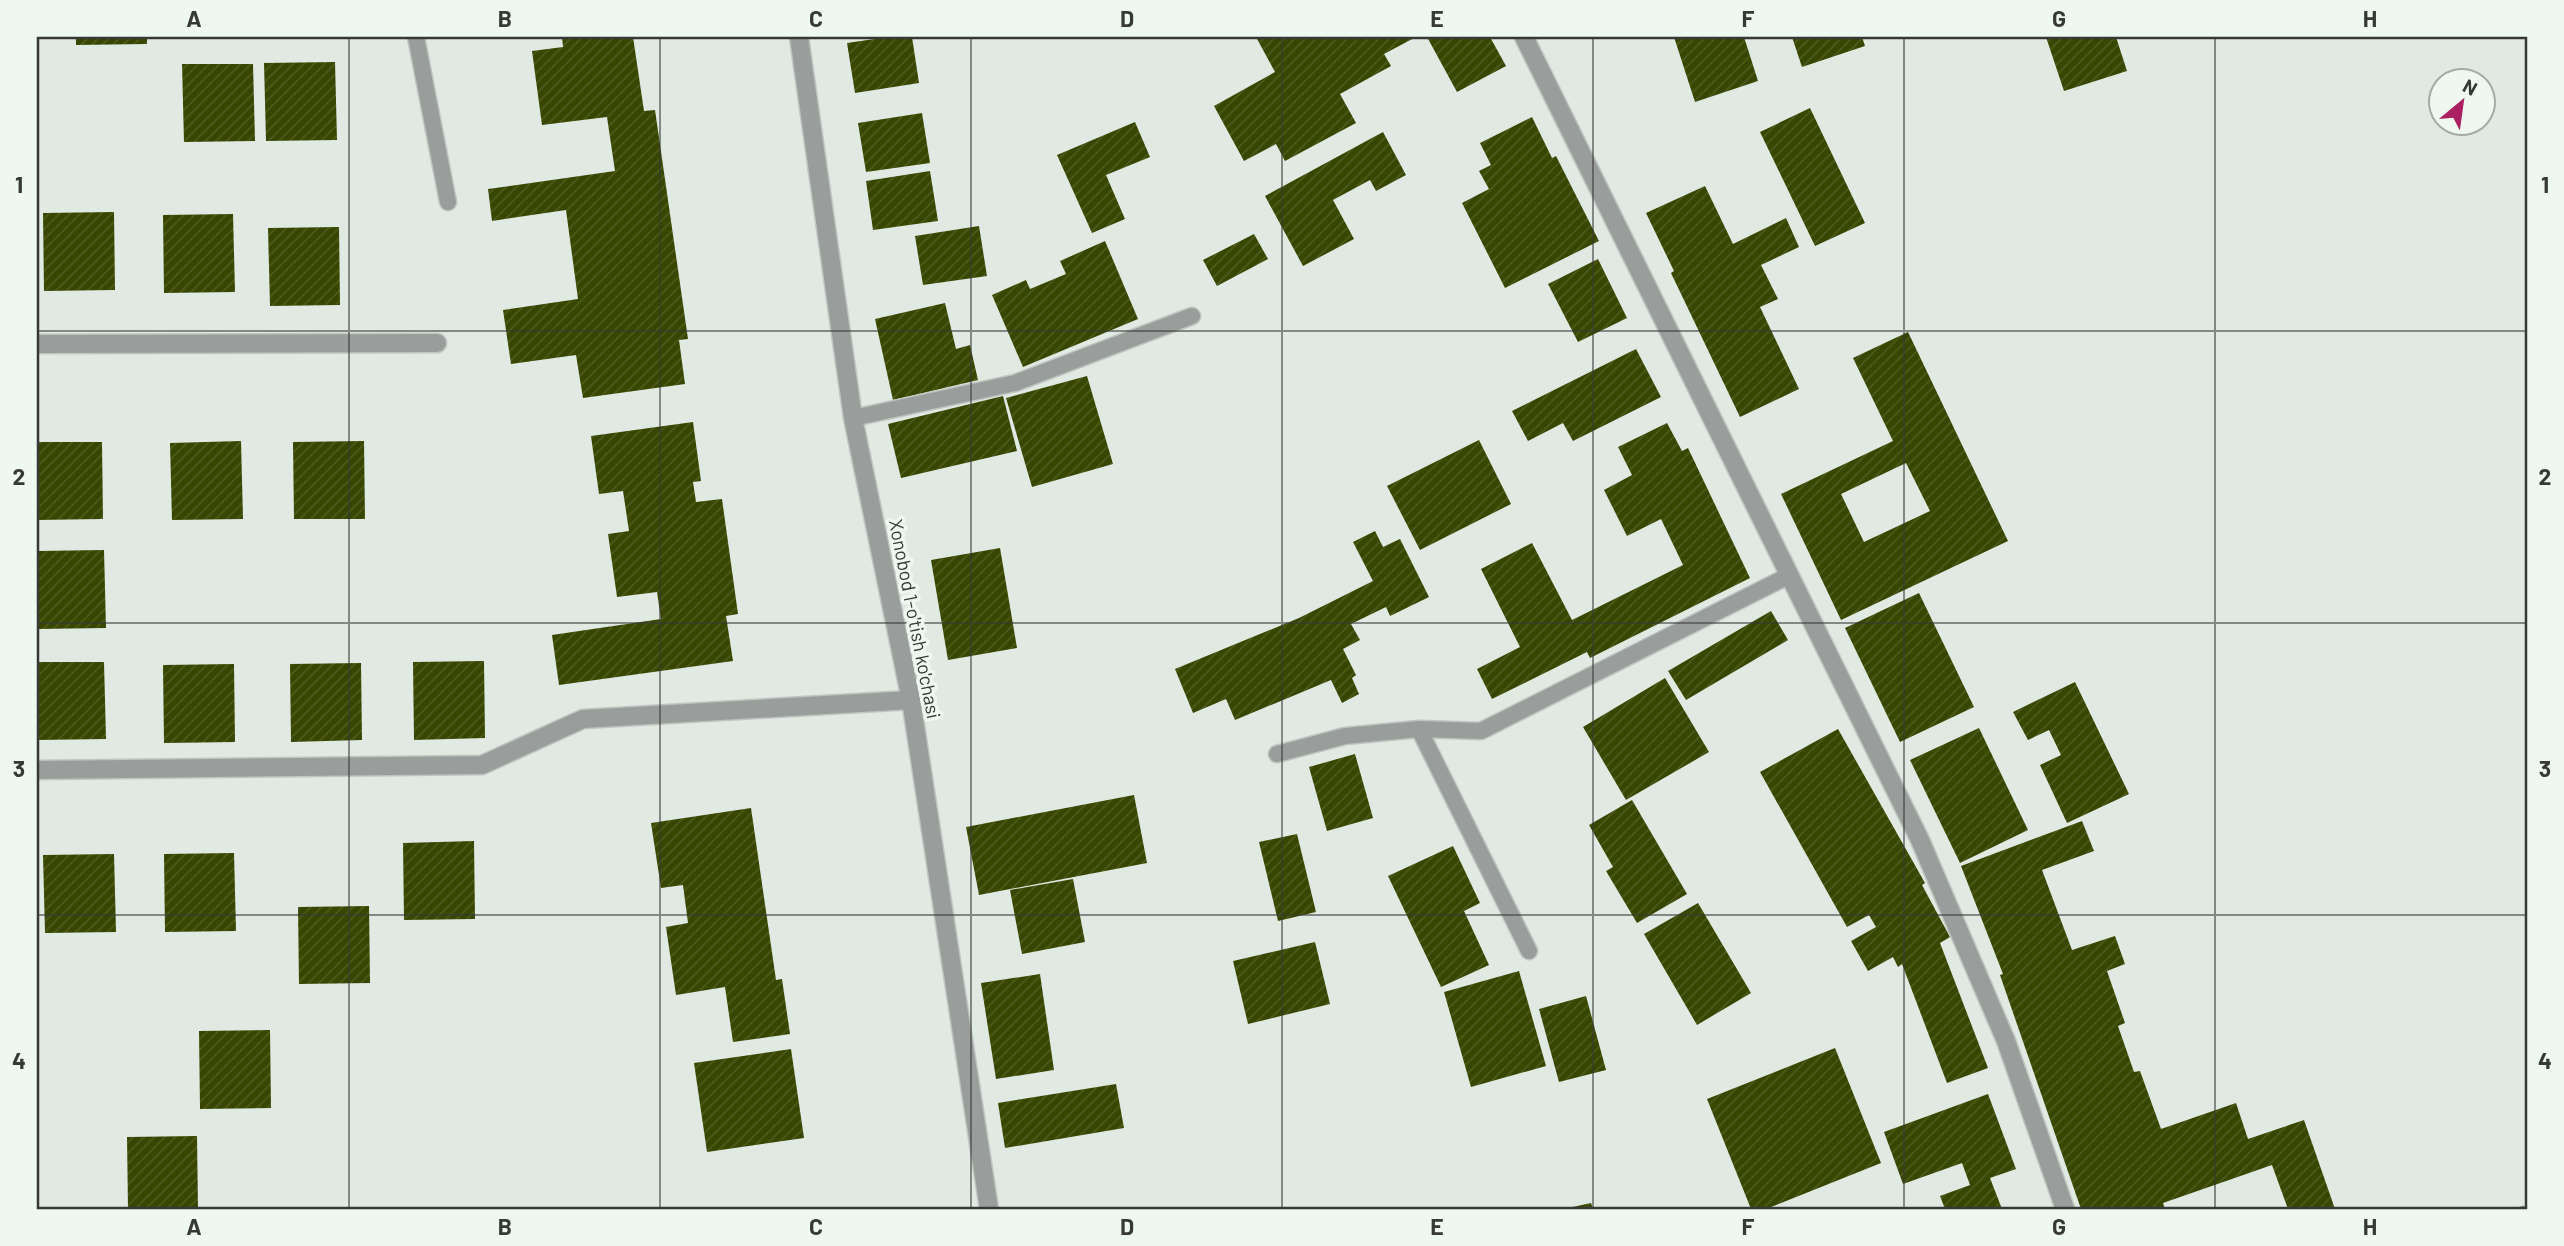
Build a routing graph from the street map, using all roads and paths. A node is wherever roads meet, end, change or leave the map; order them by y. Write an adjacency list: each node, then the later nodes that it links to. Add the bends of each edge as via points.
1 (416, 37): 4 (lane)
2 (799, 37): 8 (street, Xonobod 1-o'tish ko'chasi)
3 (1524, 37): 9 (street)
4 (447, 202)
5 (1192, 316): 8 (lane, via 1015,383)
6 (37, 344): 7 (street)
7 (436, 344)
8 (853, 418): 10 (street, Xonobod 1-o'tish ko'chasi)
9 (1788, 576): 11 (lane, via 1481,731); 17 (street, via 1920,840 2006,1041)
10 (911, 700): 13 (street, via 583,719 482,765); 16 (street, Xonobod 1-o'tish ko'chasi)
11 (1419, 729): 12 (lane, via 1345,736); 14 (lane)
12 (1277, 754)
13 (37, 770)
14 (1530, 951)
15 (2527, 1207): 18 (path)
16 (989, 1209)
17 (2065, 1209)
18 (2520, 1209)

